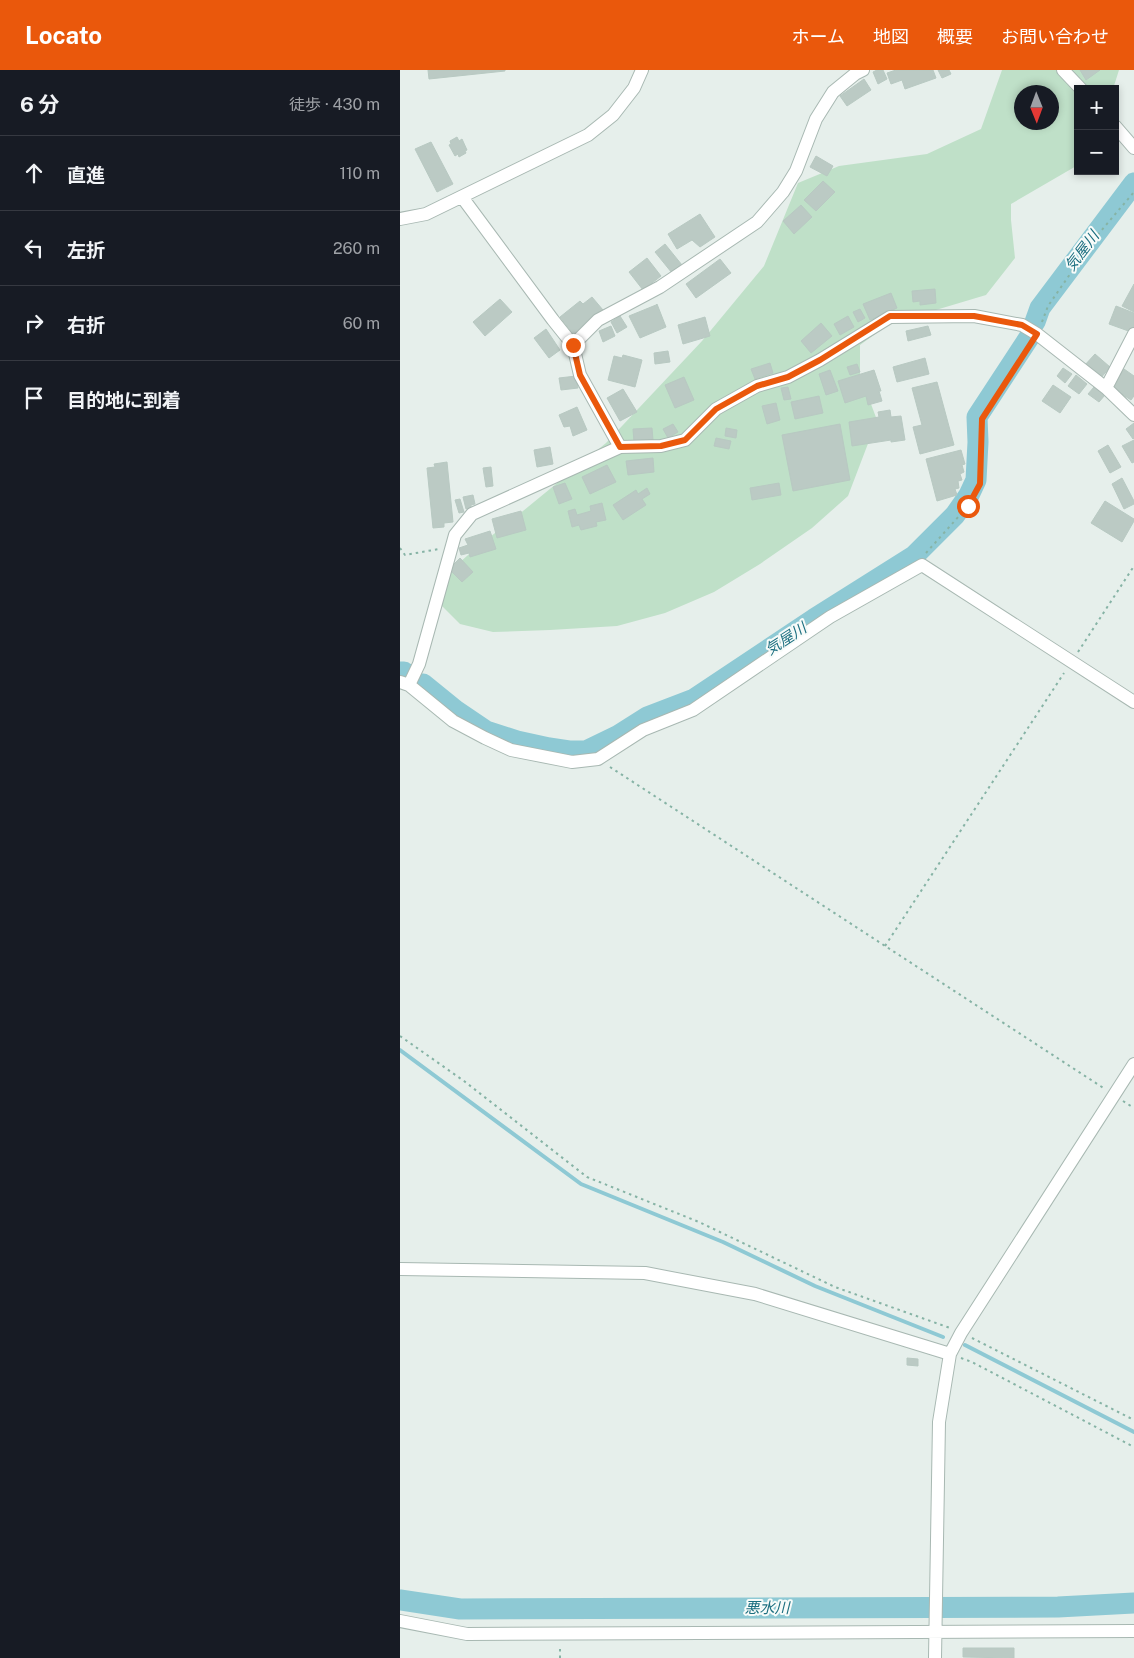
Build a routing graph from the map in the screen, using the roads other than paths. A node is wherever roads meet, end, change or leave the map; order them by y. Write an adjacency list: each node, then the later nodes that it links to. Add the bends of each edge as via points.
1 (642, 70): 7 (street, via 634,88 613,115 588,135)
2 (863, 70): 10 (street, via 833,92 816,119 796,171 757,222 660,287 598,320)
3 (1063, 70): 4 (street)
4 (1077, 85)
5 (1118, 130): 6 (street)
6 (1134, 148)
7 (462, 197): 8 (street, via 426,214); 10 (street)
8 (400, 219)
9 (1134, 334): 11 (street)
10 (573, 345): 13 (street, via 580,375)
11 (1106, 388): 12 (street); 13 (street, via 1022,325 974,316 890,316 820,360 788,377 757,386 716,409 685,440 661,446)
12 (1134, 415)
13 (620, 447): 14 (street, via 472,514 455,535 419,664)
14 (404, 684): 15 (street, via 453,721 511,750 572,762 598,758 643,730 693,710 830,617 922,565)
15 (1134, 702)
16 (1134, 1064): 18 (street)
17 (400, 1269): 18 (street, via 645,1273 755,1294)
18 (950, 1354): 20 (street, via 939,1422)
19 (400, 1621): 20 (street, via 467,1634)
20 (935, 1628): 21 (street); 22 (street)
21 (1134, 1631)
22 (935, 1658)

